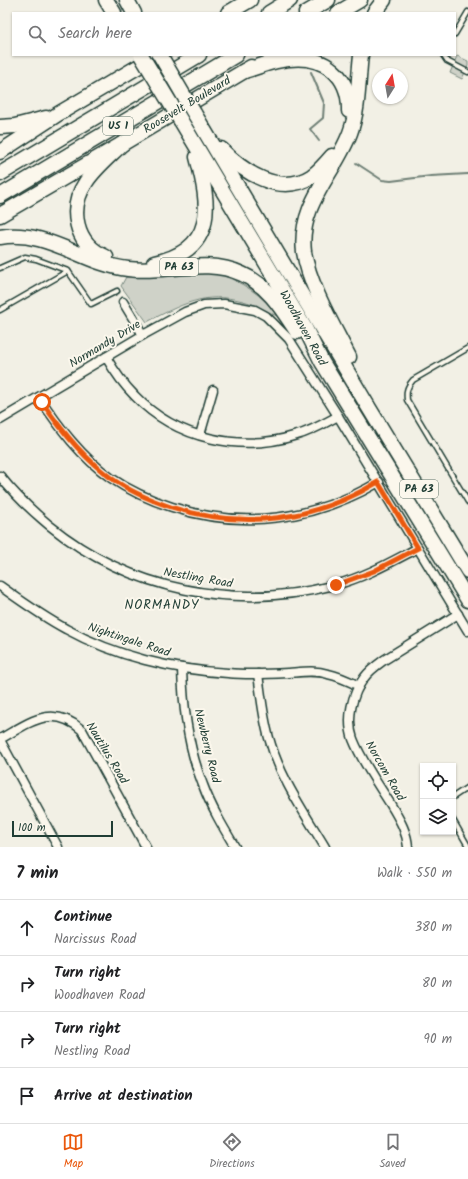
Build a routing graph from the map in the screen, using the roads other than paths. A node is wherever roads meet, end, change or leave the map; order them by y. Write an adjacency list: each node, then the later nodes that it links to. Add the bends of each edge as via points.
1 (106, 0): 7 (highway)
2 (290, 0): 9 (highway)
3 (328, 0): 10 (highway)
4 (360, 0): 11 (highway)
5 (384, 0): 12 (highway)
6 (247, 1): 8 (highway)
7 (113, 12)
8 (230, 12)
9 (271, 12)
10 (308, 12)
11 (338, 12)
12 (375, 12)
13 (468, 12): 14 (lane)
14 (456, 32)
15 (142, 56): 28 (highway, Woodhaven Road, bridge)
16 (157, 56): 25 (highway)
17 (160, 56): 27 (highway, Woodhaven Road / PA 63, bridge)
18 (196, 56): 31 (highway, US 1)
19 (234, 56): 32 (highway, Roosevelt Boulevard / US 1)
20 (268, 56): 23 (highway, Roosevelt Boulevard / US 1)
21 (361, 56): 47 (highway, via 351,131 314,198 305,224 303,240 308,270 315,288 355,369)
22 (444, 56): 24 (lane, via 447,61)
23 (244, 71): 27 (highway, via 297,58 316,61 332,69 344,86 349,105 345,129 337,148 324,165 311,176 298,182 276,183 262,179 239,166); 29 (highway, Roosevelt Boulevard / US 1)
24 (468, 72)
25 (58, 114): 26 (highway, via 20,125); 30 (highway)
26 (0, 127)
27 (205, 131): 47 (highway, Woodhaven Road / PA 63)
28 (193, 141): 29 (highway, via 205,189 206,208 202,228 192,245 184,252 162,261 145,263 122,262 102,255 86,243 77,226 76,206 82,188 91,175); 44 (highway, Woodhaven Road, via 305,328)
29 (122, 144): 33 (highway, Roosevelt Boulevard / US 1)
30 (0, 152)
31 (0, 174)
32 (0, 196)
33 (0, 215)
34 (0, 237): 44 (highway, PA 63, via 18,235 40,238 106,264 129,269 206,265 237,271 249,277 274,298 299,336)
35 (0, 268): 36 (lane, via 25,257)
36 (68, 271): 37 (lane, via 91,304); 40 (lane)
37 (118, 290)
38 (123, 302): 41 (street)
39 (228, 304): 41 (street, Normandy Drive, via 198,307); 48 (street, Woodhaven Road, via 255,310 278,327 289,339)
40 (0, 310)
41 (143, 335): 43 (street, Normandy Drive)
42 (468, 348): 53 (lane, via 413,380 406,392 407,400)
43 (106, 357): 46 (street, Normandy Drive); 50 (street, via 118,377 156,415)
44 (322, 362): 57 (highway, Woodhaven Road / PA 63)
45 (213, 390): 50 (street)
46 (39, 397): 49 (street, Normandy Drive); 52 (street, via 56,424 80,451 111,478 139,494 187,512 212,518 278,518 322,508)
47 (370, 408): 55 (highway, Woodhaven Road / PA 63)
48 (338, 416): 50 (street, via 283,440 242,443); 52 (street, Woodhaven Road)
49 (0, 420)
50 (200, 435)
51 (0, 476): 54 (street, Nestling Road, via 41,519 85,551 142,578 206,594 270,596 336,585 374,571)
52 (378, 482): 54 (street, Woodhaven Road)
53 (468, 502)
54 (418, 548): 58 (street, Woodhaven Road)
55 (468, 570)
56 (0, 586): 60 (street, Nightingale Road, via 66,630 92,642 140,659)
57 (468, 600)
58 (458, 614): 59 (street, Woodhaven Road); 62 (street, Norcom Road, via 384,660)
59 (468, 631)
60 (182, 668): 61 (street, Nightingale Road, via 230,674); 70 (street, Newberry Road, via 186,724 202,784)
61 (258, 674): 62 (street, Nightingale Road, via 313,671); 71 (street, via 265,721 276,758 288,786)
62 (359, 686): 72 (street, Norcom Road, via 350,718 353,738 405,829)
63 (0, 739): 68 (street); 69 (street, Nautilus Road, via 37,719 49,716 59,716 74,723 82,730)
64 (468, 788): 65 (lane)
65 (456, 795)
66 (456, 825): 67 (lane)
67 (468, 846)
68 (58, 847)
69 (146, 847)
70 (235, 847)
71 (325, 847)
72 (408, 847)

